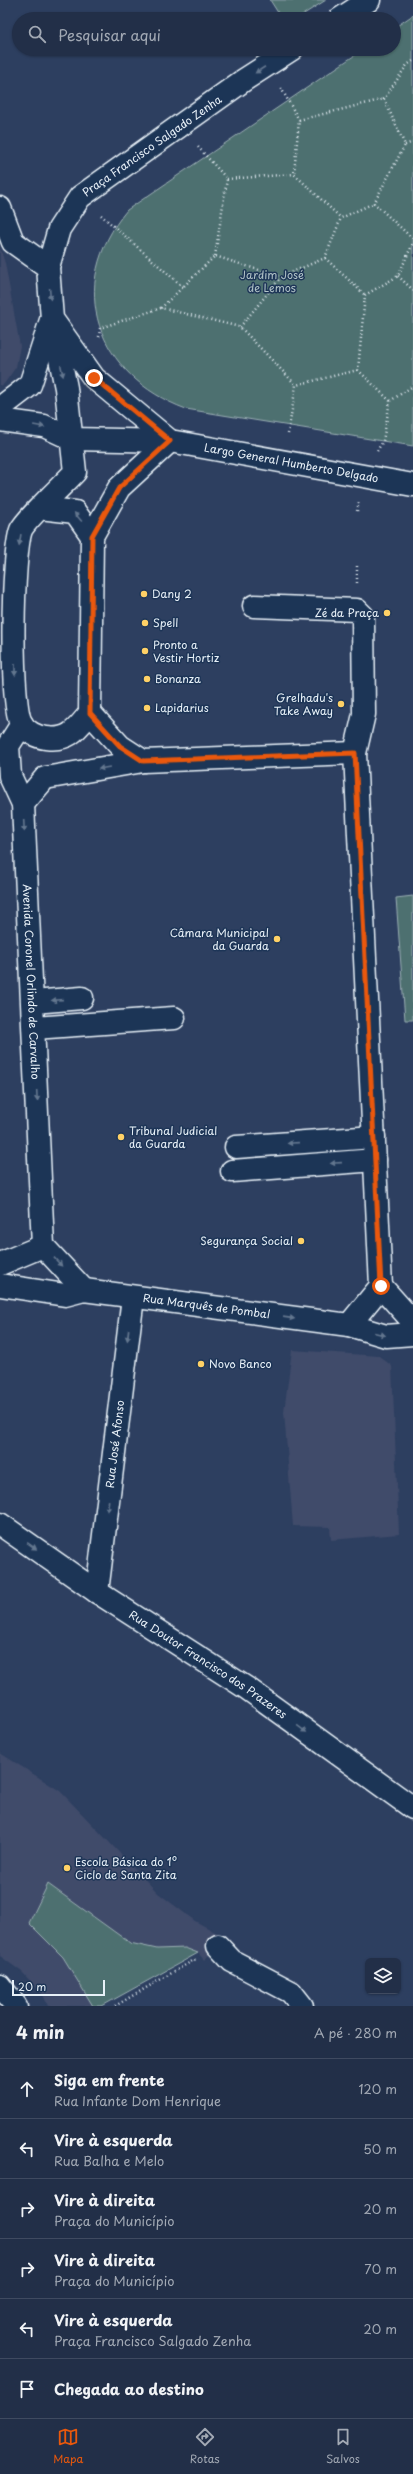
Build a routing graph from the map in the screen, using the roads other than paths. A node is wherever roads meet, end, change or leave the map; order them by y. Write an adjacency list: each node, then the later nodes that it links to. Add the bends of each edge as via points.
1 (369, 0): 2 (street)
2 (351, 12)
3 (282, 56): 5 (street, Praça Francisco Salgado Zenha, one-way to 5, via 80,197 60,229)
4 (0, 208): 5 (street, via 13,242)
5 (48, 267): 6 (street, Praça Francisco Salgado Zenha, one-way to 6)
6 (52, 319): 7 (street, Praça Francisco Salgado Zenha, via 30,384); 9 (street, Praça Francisco Salgado Zenha, one-way to 9, via 66,388); 10 (street, via 94,378)
7 (0, 408)
8 (0, 420): 9 (street, one-way to 9, via 44,426)
9 (72, 439): 10 (street, Largo General Humberto Delgado); 12 (street, Praça Francisco Salgado Zenha, via 75,472)
10 (170, 441): 11 (street, Largo General Humberto Delgado); 13 (street, via 119,488)
11 (413, 485)
12 (40, 508): 13 (street, one-way to 12, via 75,512); 16 (street, Praça Francisco Salgado Zenha, one-way to 16, via 22,529 14,573 15,701)
13 (92, 536): 15 (street)
14 (254, 606): 17 (street, via 358,610 363,616 364,714)
15 (90, 713): 16 (street, via 76,730 60,740 36,737); 18 (street, via 120,746)
16 (22, 724): 19 (street, Avenida Coronel Orlindo de Carvalho, via 8,746 10,776)
17 (355, 753): 18 (street); 24 (street)
18 (143, 761): 19 (street, one-way to 19, via 45,778)
19 (23, 804): 21 (street, Avenida Coronel Orlindo de Carvalho, one-way to 21)
20 (82, 998): 21 (street, one-way to 21)
21 (33, 1002): 23 (street, Avenida Coronel Orlindo de Carvalho)
22 (174, 1018): 23 (street)
23 (34, 1028): 28 (street, Avenida Coronel Orlindo de Carvalho, one-way to 28)
24 (374, 1137): 25 (street, one-way to 25); 26 (street)
25 (236, 1147)
26 (375, 1160): 27 (street, one-way to 27); 31 (street)
27 (232, 1171)
28 (43, 1246): 29 (street); 32 (street, one-way to 32)
29 (0, 1264)
30 (0, 1285): 32 (street, Rua Marquês de Pombal, via 65,1295)
31 (381, 1286): 34 (street); 35 (street)
32 (84, 1290): 33 (street, Rua Marquês de Pombal)
33 (133, 1297): 35 (street, Rua Marquês de Pombal, one-way to 35); 38 (street, Rua José Afonso, one-way to 38)
34 (413, 1322)
35 (349, 1325): 36 (street, Rua Marquês de Pombal, one-way to 36, via 386,1336)
36 (413, 1334)
37 (0, 1524): 38 (street, Rua Doutor Francisco dos Prazeres, one-way to 38)
38 (97, 1592): 39 (street, Rua Doutor Francisco dos Prazeres, one-way to 39, via 248,1689)
39 (413, 1808)
40 (218, 1946): 43 (street, via 232,1961 291,1992)
41 (0, 1986): 42 (street)
42 (16, 2006)
43 (302, 2006)

